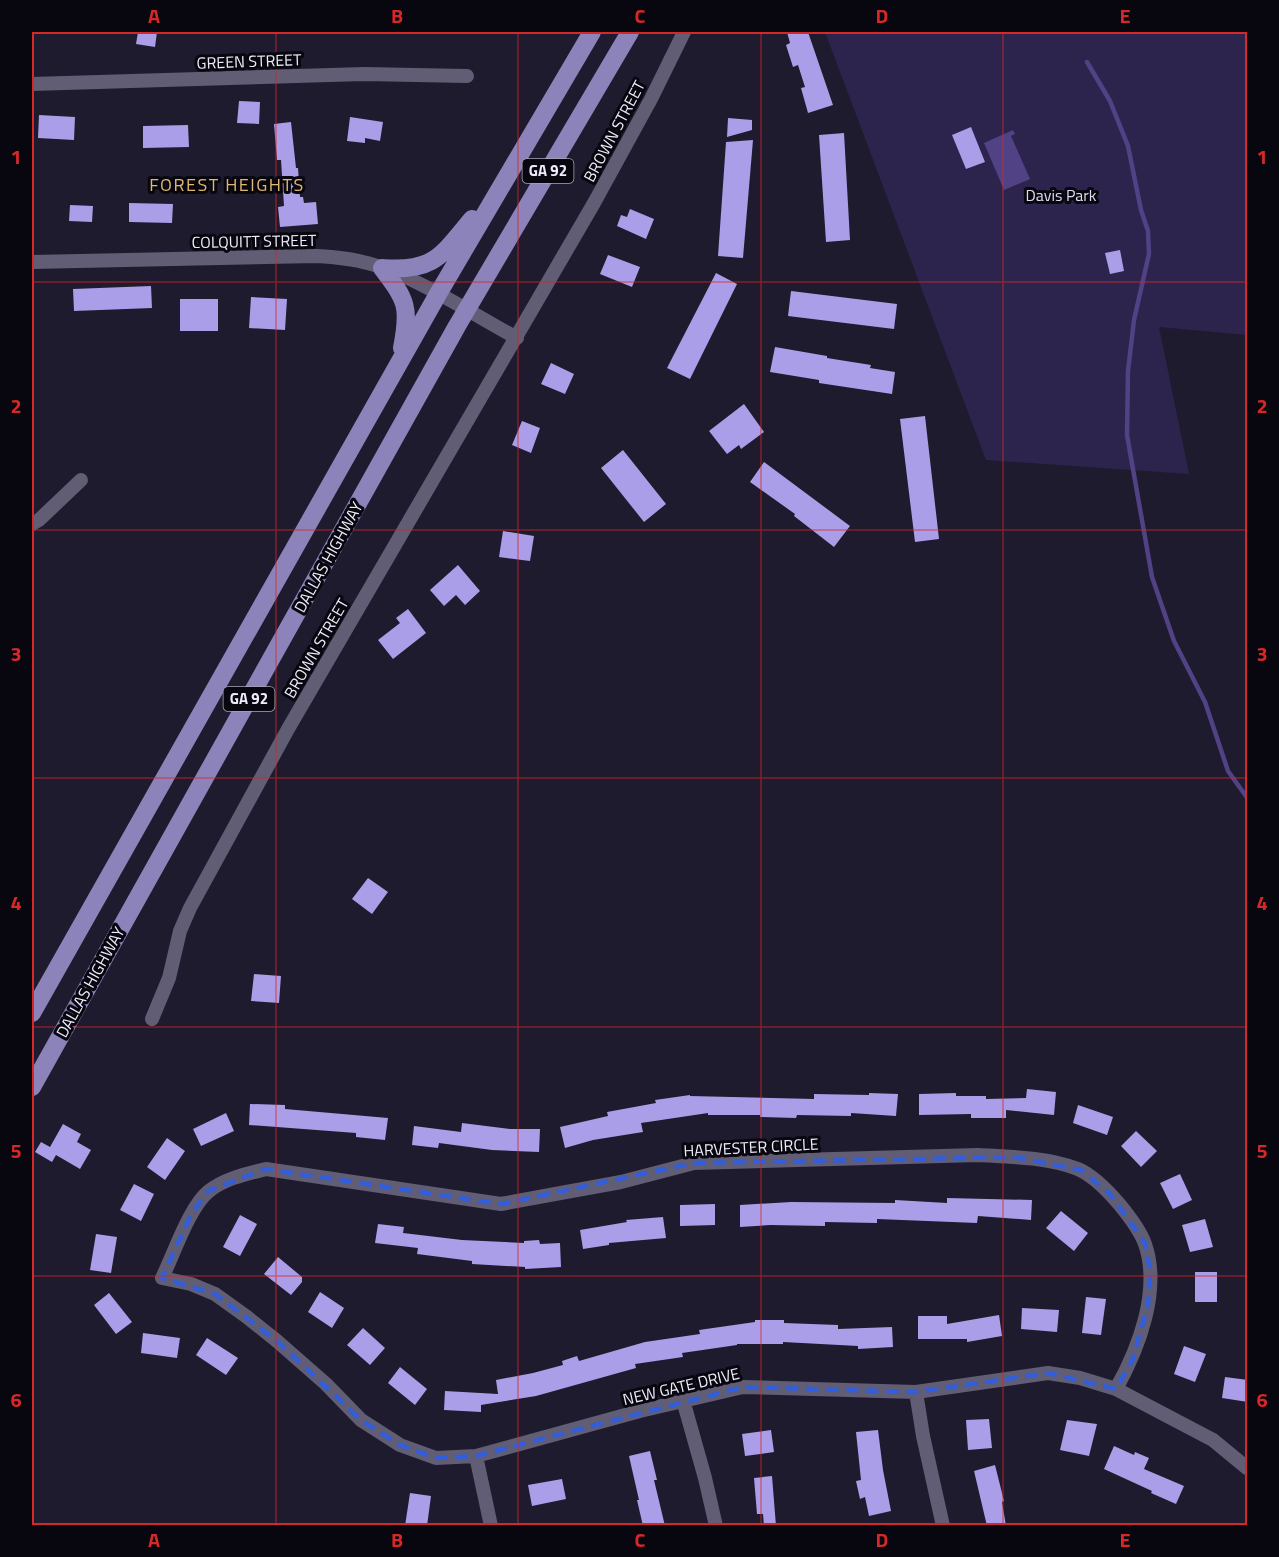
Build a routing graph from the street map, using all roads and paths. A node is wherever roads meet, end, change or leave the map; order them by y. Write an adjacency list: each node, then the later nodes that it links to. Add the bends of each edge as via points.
1 (592, 32): 6 (main road, DALLAS HIGHWAY / GA 92)
2 (630, 32): 10 (main road, DALLAS HIGHWAY / GA 92)
3 (684, 32): 11 (street, BROWN STREET, via 651,99)
4 (467, 76): 5 (street, GREEN STREET, via 364,74)
5 (32, 84)
6 (506, 179): 8 (main road, via 439,258 403,270); 9 (main road, DALLAS HIGHWAY / GA 92)
7 (32, 262): 8 (street, COLQUITT STREET, via 317,256)
8 (382, 268): 9 (street, COLQUITT STREET); 12 (main road, via 400,291 407,312)
9 (438, 294): 10 (street, COLQUITT STREET); 12 (main road, DALLAS HIGHWAY / GA 92)
10 (466, 310): 11 (street); 17 (main road, DALLAS HIGHWAY / GA 92)
11 (517, 338): 16 (street, BROWN STREET, via 288,729 190,908)
12 (399, 365): 15 (main road, DALLAS HIGHWAY / GA 92)
13 (81, 480): 14 (street)
14 (32, 524)
15 (32, 1013)
16 (152, 1019)
17 (32, 1087)
18 (162, 1278): 19 (street, HARVESTER CIRCLE, via 191,1215 208,1191 233,1178 266,1169 501,1204 621,1182 694,1163 1014,1157 1081,1170 1110,1194 1145,1243 1150,1270 1148,1305 1132,1361); 22 (street, NEW GATE DRIVE, via 214,1294 247,1317 326,1384 361,1420 400,1445 436,1458)
19 (1116, 1389): 20 (street, NEW GATE DRIVE, via 1048,1374); 23 (street, NEW GATE DRIVE, via 1213,1440)
20 (916, 1392): 21 (street, NEW GATE DRIVE, via 743,1387); 26 (street)
21 (683, 1400): 22 (street, NEW GATE DRIVE); 25 (street)
22 (476, 1456): 24 (street)
23 (1248, 1468)
24 (491, 1526)
25 (716, 1526)
26 (943, 1526)

